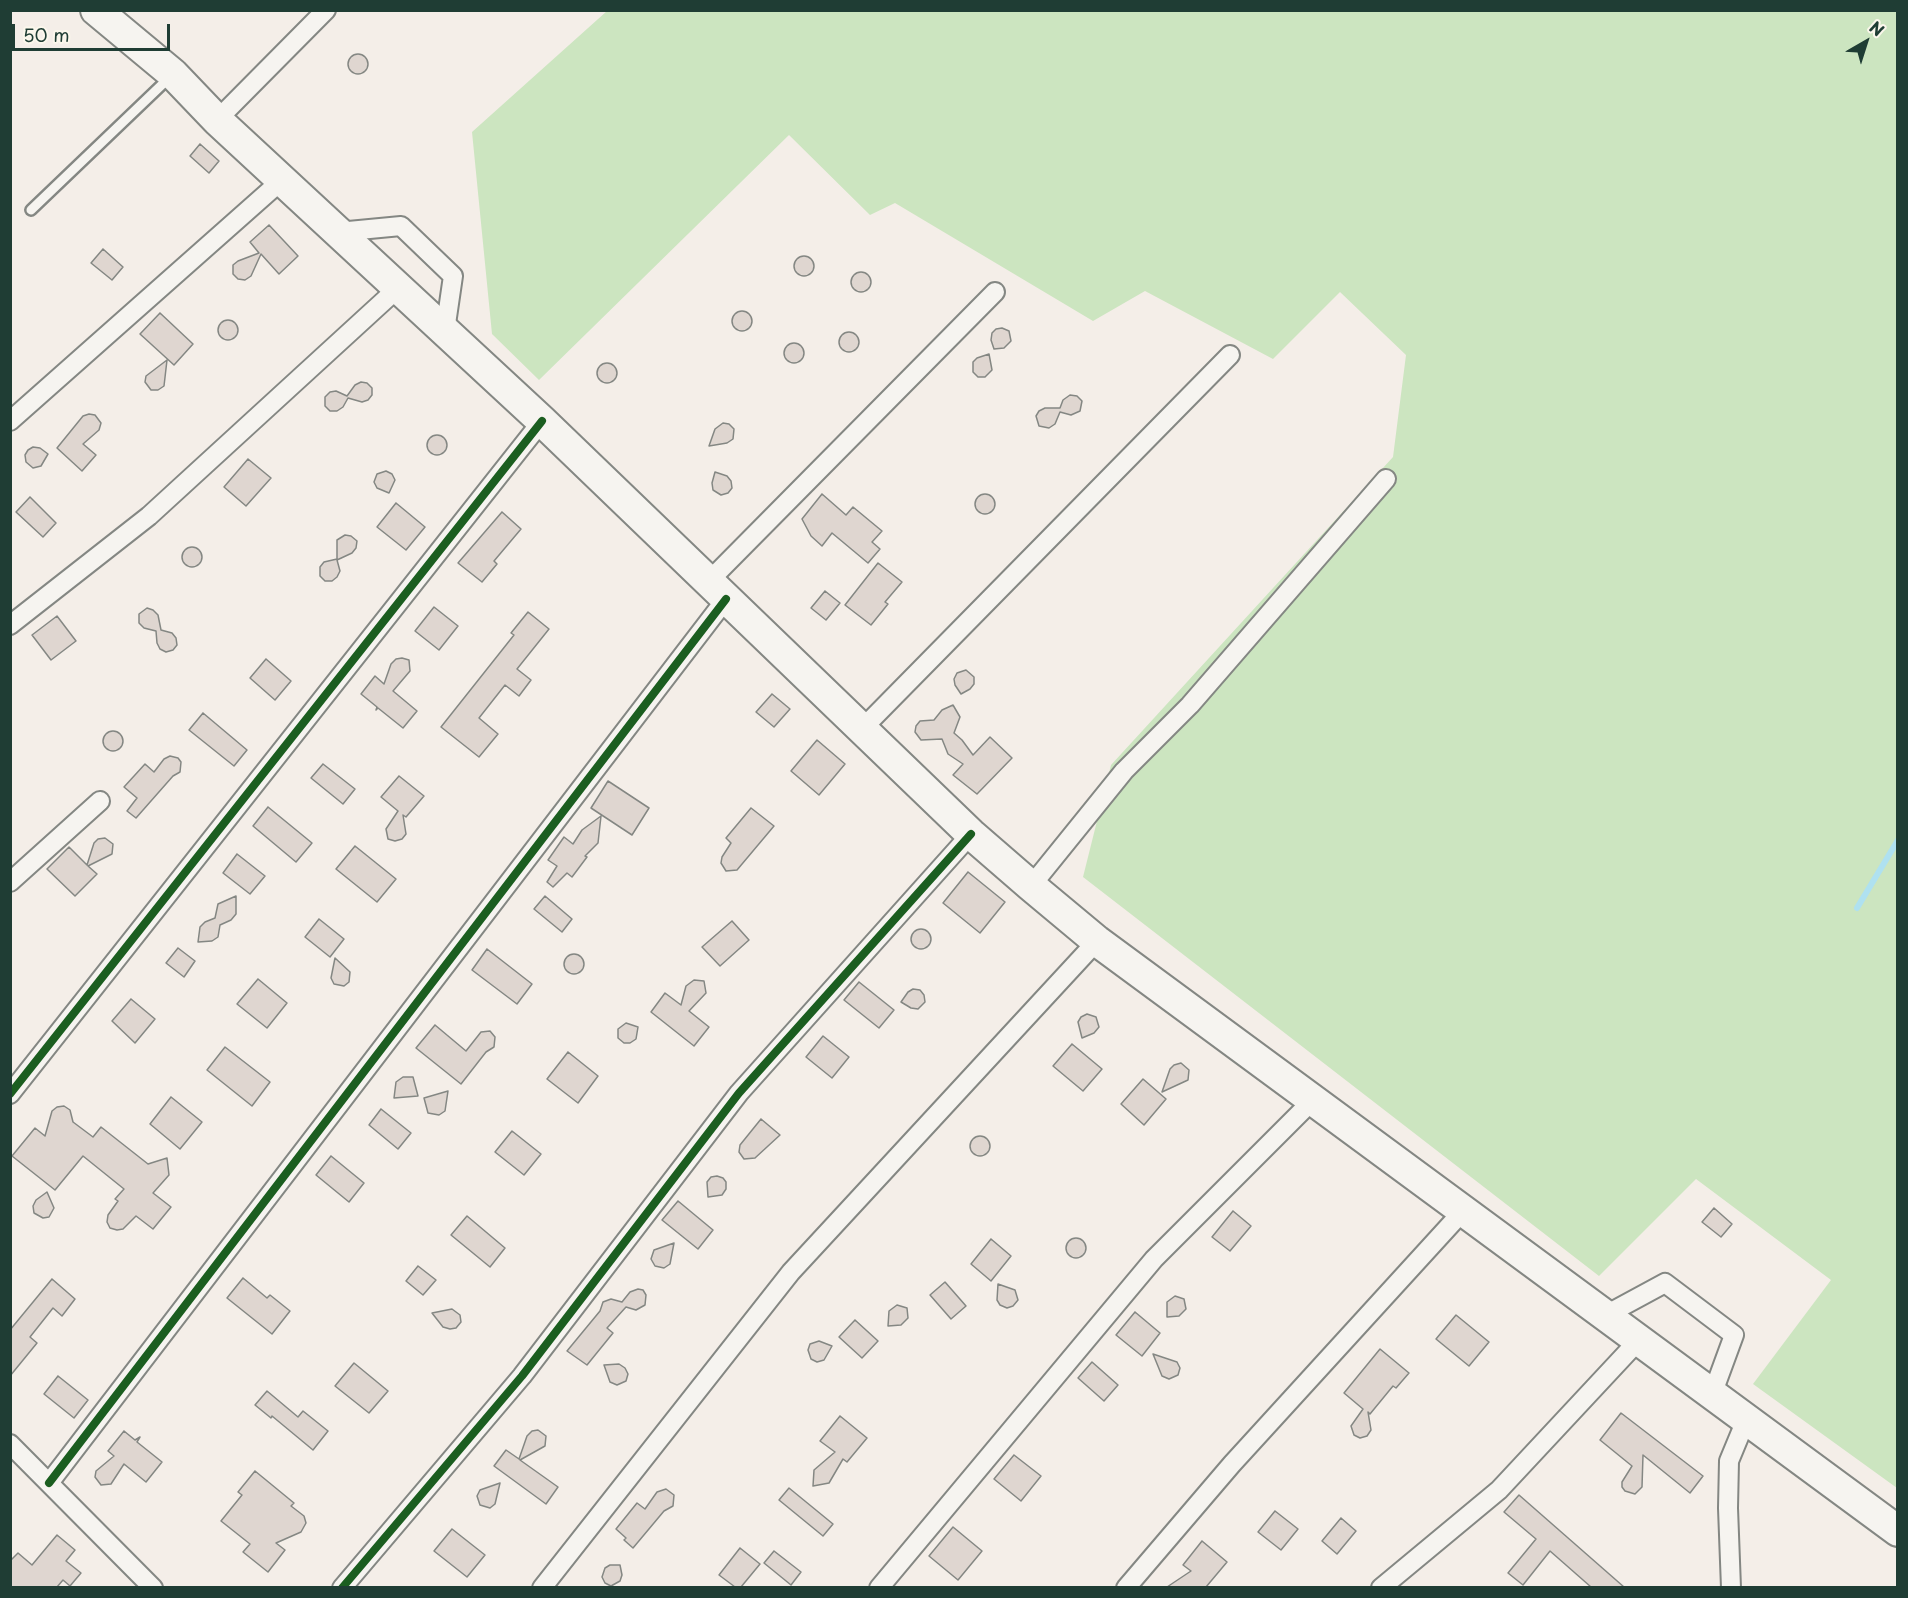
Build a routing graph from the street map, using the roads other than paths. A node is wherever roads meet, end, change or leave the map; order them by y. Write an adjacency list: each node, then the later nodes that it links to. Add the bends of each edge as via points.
1 (96, 10): 3 (main road)
2 (326, 10): 4 (street)
3 (173, 74): 4 (main road); 6 (lane)
4 (218, 120): 5 (main road)
5 (282, 180): 7 (main road); 12 (street)
6 (30, 210)
7 (338, 232): 8 (main road); 10 (street, via 401,226 453,276)
8 (398, 288): 10 (main road); 16 (street, via 149,516)
9 (995, 292): 15 (street)
10 (445, 331): 13 (main road)
11 (1230, 355): 17 (street)
12 (10, 421)
13 (542, 421): 15 (main road); 23 (street)
14 (1386, 479): 21 (street, via 1190,705 1124,771)
15 (717, 590): 17 (main road); 31 (street)
16 (10, 624)
17 (863, 728): 19 (main road)
18 (100, 801): 20 (street)
19 (971, 834): 21 (main road); 34 (street, via 739,1093 522,1376)
20 (10, 882)
21 (1031, 886): 22 (main road)
22 (1097, 941): 24 (main road); 35 (street, via 790,1272)
23 (10, 1094)
24 (1313, 1100): 25 (main road); 36 (street, via 1154,1258)
25 (1463, 1211): 26 (main road); 37 (street, via 1232,1464)
26 (1604, 1316): 27 (main road); 28 (street, via 1665,1283 1734,1335)
27 (1638, 1341): 28 (main road); 38 (street, via 1499,1490)
28 (1712, 1395): 29 (main road)
29 (1746, 1420): 32 (main road); 39 (street, via 1729,1461)
30 (10, 1444): 31 (street)
31 (49, 1483): 33 (street)
32 (1898, 1531)
33 (153, 1587)
34 (342, 1587)
35 (542, 1587)
36 (879, 1587)
37 (1126, 1587)
38 (1381, 1587)
39 (1731, 1587)

